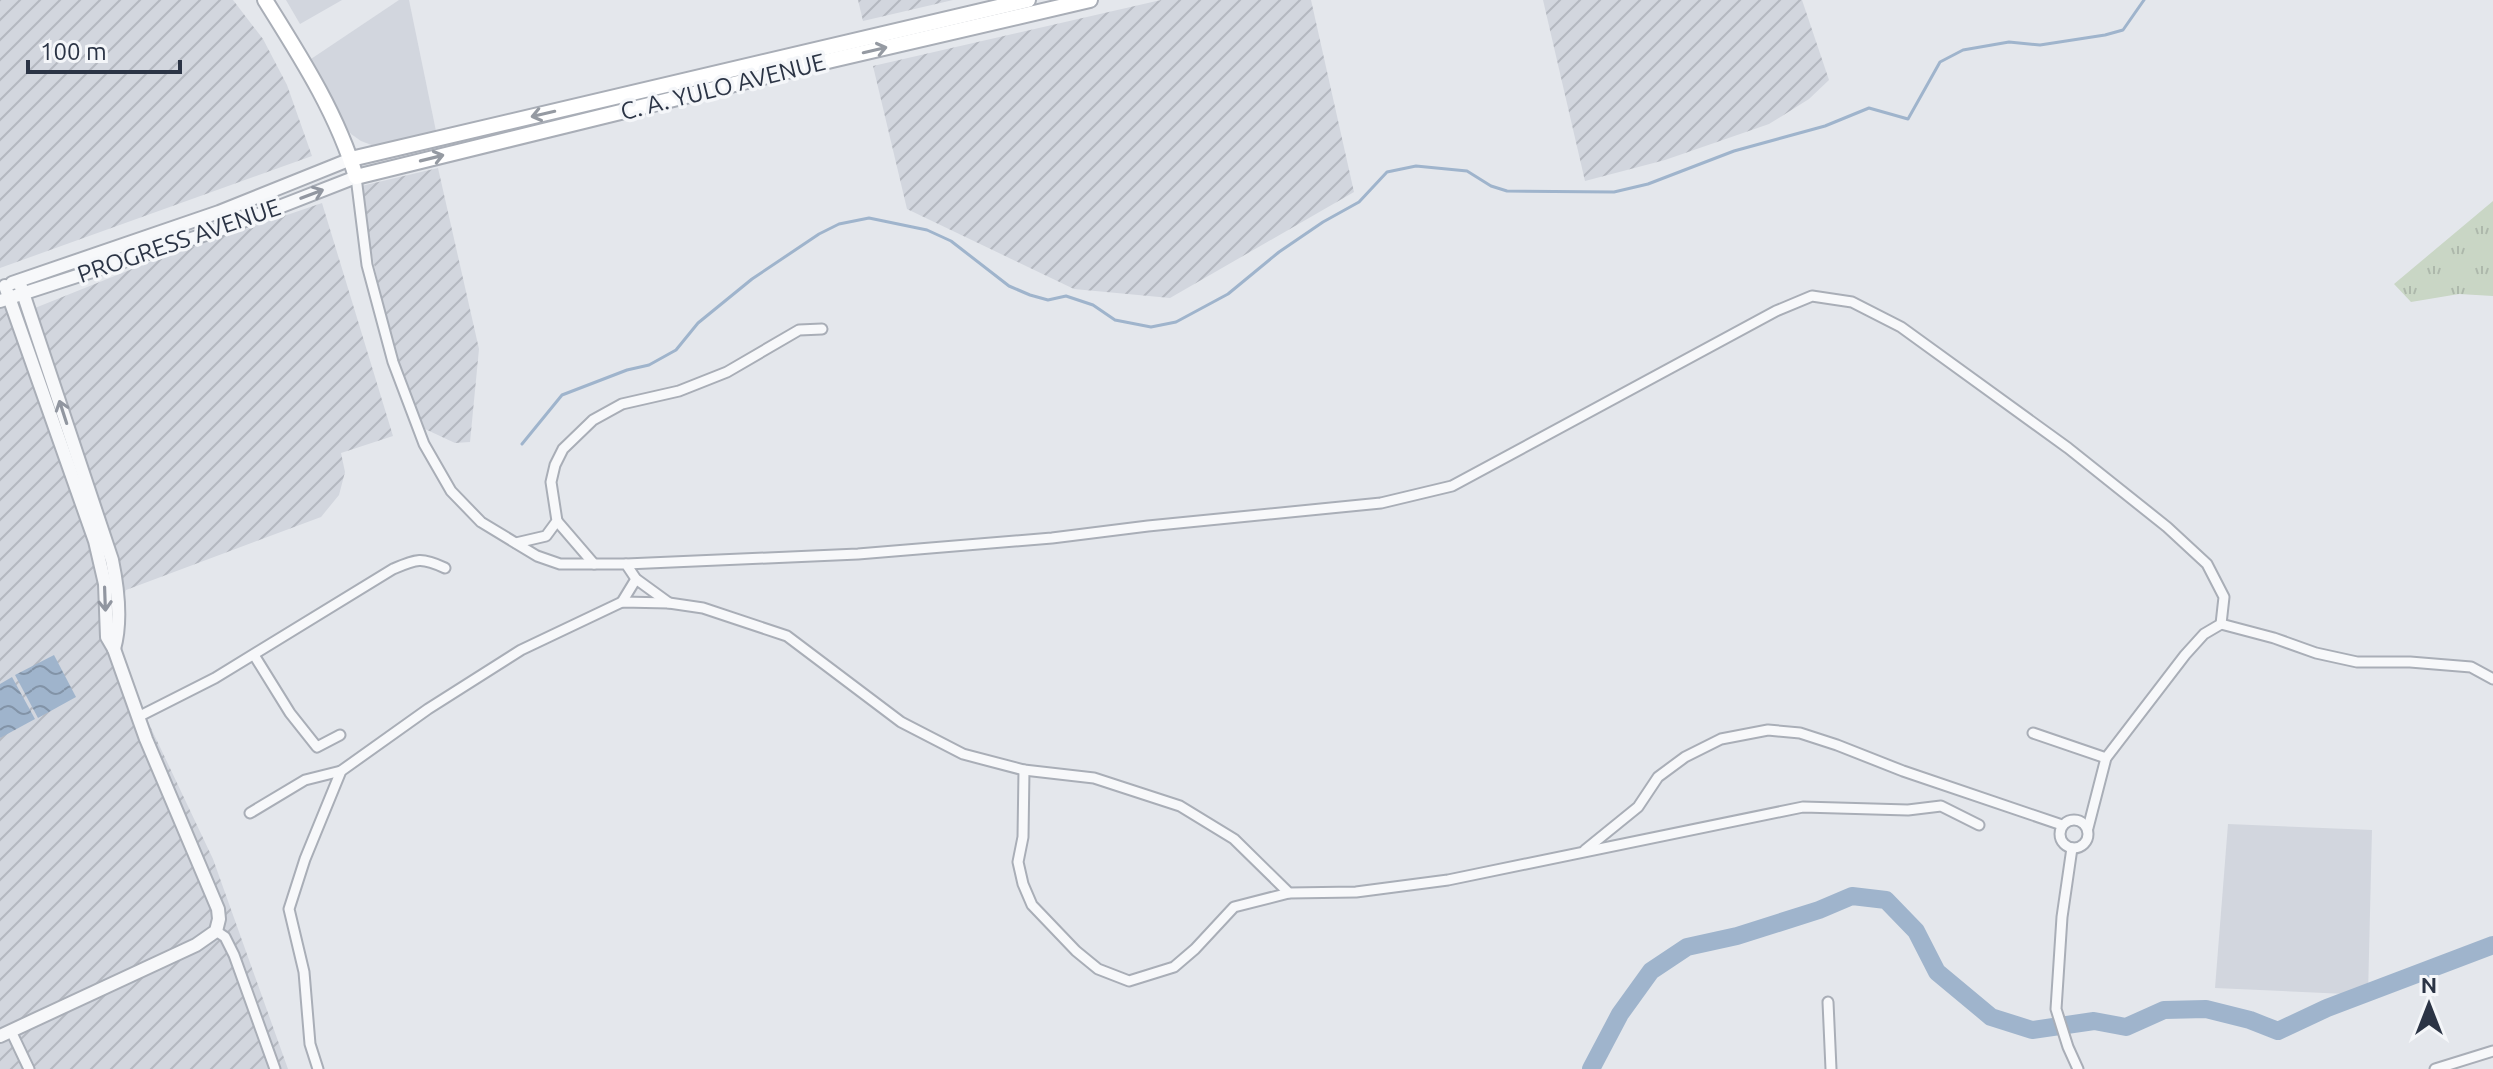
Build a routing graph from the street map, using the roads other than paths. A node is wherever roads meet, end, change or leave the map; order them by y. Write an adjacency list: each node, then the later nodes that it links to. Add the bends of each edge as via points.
1 (265, 0): 7 (main road, via 305,65)
2 (1028, 0): 4 (main road, C. A. YULO AVENUE)
3 (1090, 0): 4 (main road, C. A. YULO AVENUE, one-way to 3)
4 (830, 53): 5 (main road, C. A. YULO AVENUE); 6 (main road, C. A. YULO AVENUE)
5 (594, 102): 6 (main road); 7 (main road, C. A. YULO AVENUE, one-way to 7)
6 (597, 117): 8 (main road, C. A. YULO AVENUE, one-way to 6)
7 (351, 159): 8 (main road); 9 (street, PROGRESS AVENUE)
8 (356, 177): 9 (street, PROGRESS AVENUE, one-way to 8, via 211,233); 13 (street, via 367,265 393,362 424,444 451,491 481,522)
9 (22, 287): 10 (street, PROGRESS AVENUE); 21 (street, one-way to 9, via 118,604 112,560)
10 (4, 293): 21 (street, one-way to 21, via 95,541 105,584 107,637)
11 (822, 329): 12 (street, via 799,330 727,372 679,391 622,404 593,420 563,449 555,465 551,482)
12 (557, 521): 13 (street, via 546,536); 14 (street)
13 (516, 543): 14 (street, via 560,564)
14 (594, 564): 15 (street)
15 (626, 564): 17 (street); 20 (street, via 858,554 1381,503 1452,486 1702,349 1812,296 1852,302 1901,327 2155,517 2207,564 2224,597)
16 (445, 568): 22 (street, via 417,559 393,569)
17 (636, 579): 18 (street); 19 (street)
18 (622, 602): 19 (street); 29 (street, via 521,650)
19 (669, 603): 28 (street, via 703,608 787,636 901,722 963,754)
20 (2221, 624): 23 (street, via 2357,662 2471,667); 27 (street, via 2185,655)
21 (114, 649): 24 (street)
22 (254, 655): 24 (street); 26 (street, via 317,747)
23 (2493, 679)
24 (138, 717): 39 (street, via 218,909)
25 (2033, 733): 27 (street)
26 (340, 735)
27 (2106, 758): 35 (street)
28 (1024, 770): 38 (street, via 1094,778 1180,806 1234,839); 38 (street, via 1018,862 1023,884 1032,905 1098,969 1129,981 1174,967 1234,907)
29 (341, 771): 32 (street, via 305,780); 45 (street, via 289,909)
30 (1954, 788): 31 (street); 34 (street); 37 (street, via 1800,733 1768,730 1721,739 1685,757 1658,777 1638,807)
31 (1941, 806): 33 (street); 37 (street, via 1803,807)
32 (250, 813)
33 (1979, 825)
34 (2062, 825): 35 (street, via 2071,819); 36 (street, via 2063,844)
35 (2088, 828): 36 (street, via 2082,846)
36 (2072, 848): 47 (street, via 2056,1009)
37 (1583, 852): 38 (street, via 1448,880 1356,892)
38 (1289, 893)
39 (216, 931): 41 (street); 44 (street, via 234,955)
40 (1828, 1002): 46 (street)
41 (5, 1034): 43 (street)
42 (2493, 1051): 48 (street)
43 (29, 1069)
44 (275, 1069)
45 (318, 1069)
46 (1831, 1069)
47 (2078, 1069)
48 (2435, 1069)

